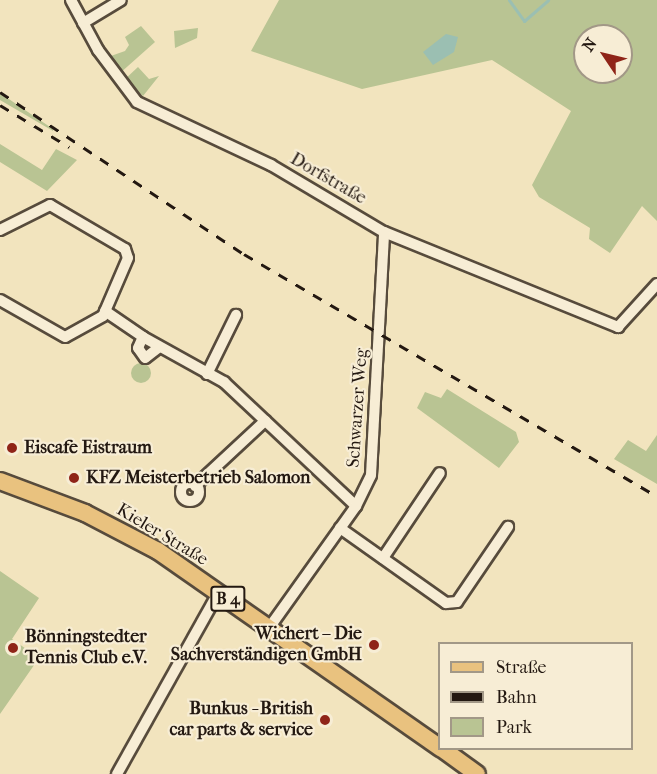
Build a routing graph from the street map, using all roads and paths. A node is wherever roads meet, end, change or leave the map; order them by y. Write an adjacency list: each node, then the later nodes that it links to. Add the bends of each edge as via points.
1 (71, 0): 3 (street, Dorfstraße)
2 (121, 0): 3 (street)
3 (83, 23): 5 (street, Dorfstraße, via 125,92 137,102 271,165)
4 (0, 230): 8 (street, via 50,204 125,249 128,258)
5 (384, 232): 6 (street, Dorfstraße, via 618,327); 17 (street, Schwarzer Weg, via 373,454 368,484)
6 (657, 284)
7 (0, 300): 8 (street, via 57,336)
8 (105, 311): 10 (street)
9 (236, 315): 12 (street)
10 (144, 337): 11 (street); 11 (street, via 140,356 152,356)
11 (158, 348): 12 (street)
12 (207, 374): 13 (street, via 238,393)
13 (265, 421): 16 (street); 17 (street)
14 (440, 473): 20 (street)
15 (0, 481): 21 (main road, Kieler Straße / B 4, via 128,533)
16 (195, 486)
17 (356, 506): 19 (street, Schwarzer Weg)
18 (508, 527): 20 (street, via 457,602 446,603)
19 (340, 528): 20 (street); 22 (street, Schwarzer Weg)
20 (383, 558)
21 (218, 592): 22 (main road, Kieler Straße / B 4); 25 (street, via 167,693)
22 (269, 628): 23 (main road, Kieler Straße / B 4)
23 (438, 747)
24 (443, 750): 26 (main road, Kieler Straße / B 4)
25 (117, 774)
26 (477, 774)

